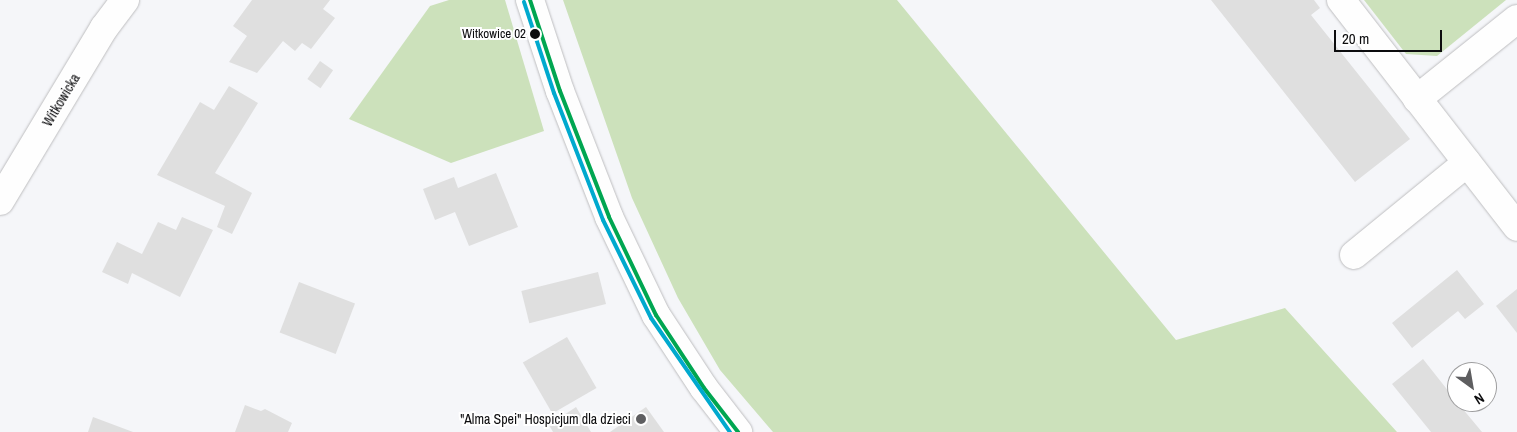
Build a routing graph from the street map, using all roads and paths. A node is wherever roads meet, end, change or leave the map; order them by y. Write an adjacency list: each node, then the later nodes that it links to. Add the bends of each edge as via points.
1 (125, 0): 7 (street, Witkowicka, via 104,28)
2 (530, 0): 10 (street, via 560,91 613,226 656,315 704,388)
3 (1340, 0): 5 (street)
4 (1517, 18): 5 (street)
5 (1417, 99): 6 (street)
6 (1467, 163): 8 (street); 9 (street)
7 (0, 201)
8 (1517, 227)
9 (1354, 255)
10 (738, 432)

